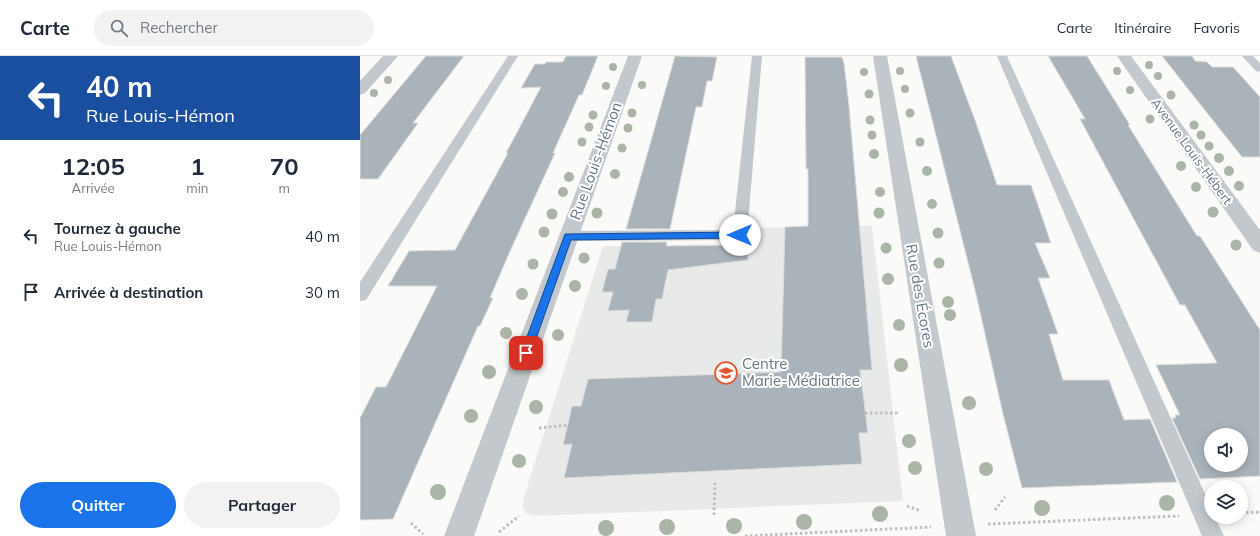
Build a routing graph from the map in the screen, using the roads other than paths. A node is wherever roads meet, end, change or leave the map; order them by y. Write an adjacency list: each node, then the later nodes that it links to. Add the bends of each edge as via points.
1 (391, 56): 10 (street)
2 (513, 56): 13 (lane)
3 (635, 56): 11 (street, Rue Louis-Hémon)
4 (757, 56): 11 (lane, via 740,235)
5 (880, 56): 15 (street, Rue des Écores)
6 (1002, 56): 16 (lane)
7 (1124, 56): 12 (street, Avenue Louis-Hébert)
8 (1247, 56): 9 (lane)
9 (1260, 69)
10 (360, 90)
11 (568, 236): 14 (street, Rue Louis-Hémon)
12 (1260, 246)
13 (360, 295)
14 (459, 536)
15 (961, 536)
16 (1213, 536)

